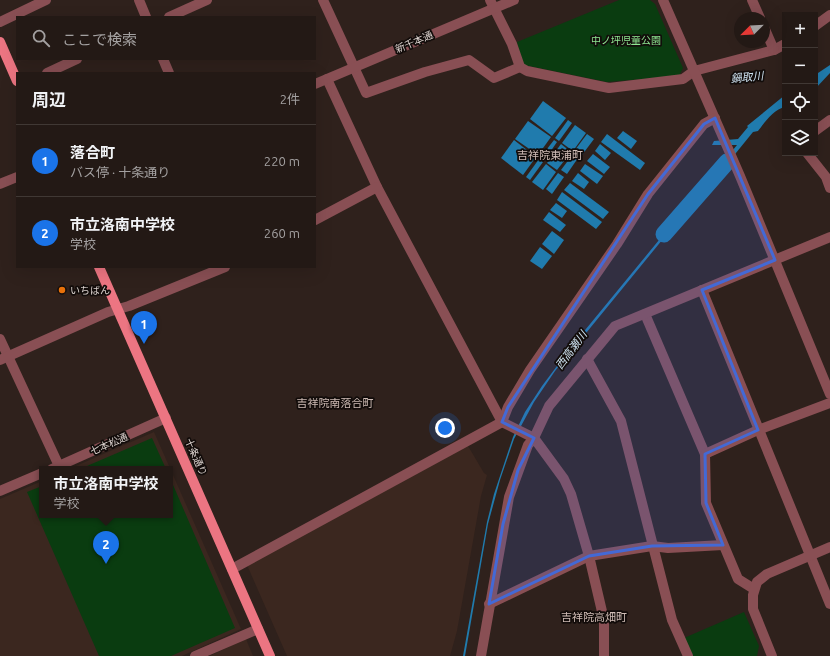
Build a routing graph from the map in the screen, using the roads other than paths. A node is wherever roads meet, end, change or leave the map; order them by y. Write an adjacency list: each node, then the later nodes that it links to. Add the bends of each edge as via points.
1 (46, 0): 13 (street)
2 (139, 0): 11 (street)
3 (207, 0): 12 (street)
4 (323, 0): 22 (street)
5 (514, 0): 8 (street, 新千本通)
6 (664, 0): 25 (street)
7 (752, 0): 9 (street)
8 (492, 4): 21 (street, via 512,44); 22 (street, 新千本通)
9 (757, 12)
10 (830, 15): 14 (street)
11 (146, 16)
12 (171, 16)
13 (0, 22)
14 (818, 24)
15 (770, 41): 18 (street)
16 (0, 42): 26 (main road)
17 (782, 46): 18 (street)
18 (774, 50): 25 (street)
19 (75, 60): 23 (street)
20 (163, 60): 24 (street)
21 (520, 67): 22 (street, via 494,78 469,60 366,93); 25 (street, via 527,71 609,88)
22 (353, 68): 27 (street, 新千本通)
23 (49, 72)
24 (169, 72)
25 (696, 76): 29 (street)
26 (16, 79)
27 (327, 79): 28 (street, 新千本通); 35 (street)
28 (316, 84)
29 (715, 118): 39 (street); 51 (street, via 699,129 648,194 617,244 530,370 508,407)
30 (830, 120): 31 (street)
31 (818, 129)
32 (809, 156): 36 (street, via 826,177)
33 (16, 177): 34 (street)
34 (0, 184)
35 (377, 187): 37 (street); 51 (street)
36 (830, 188)
37 (316, 219)
38 (830, 237): 39 (street)
39 (774, 260): 42 (street); 48 (street)
40 (99, 268): 43 (main road, 十条通り)
41 (223, 268): 43 (street)
42 (702, 290): 44 (street); 52 (street)
43 (118, 309): 46 (street); 50 (main road, 十条通り)
44 (645, 314): 47 (street, via 615,326); 54 (street)
45 (0, 339): 46 (street)
46 (4, 358): 55 (street)
47 (587, 359): 53 (street, via 549,406); 60 (street, via 621,422)
48 (830, 394)
49 (830, 403): 52 (street)
50 (166, 418): 56 (street, 七本松通); 64 (main road, 十条通り)
51 (503, 423): 53 (street); 64 (street)
52 (758, 430): 54 (street); 62 (street)
53 (532, 437): 63 (street, via 564,479 571,494); 67 (street, via 509,497)
54 (705, 454): 59 (street, via 706,503)
55 (55, 466)
56 (57, 466)
57 (39, 474): 58 (street)
58 (0, 491)
59 (724, 545): 60 (street, via 668,548); 65 (street, via 738,578)
60 (652, 546): 63 (street); 74 (street, via 672,620)
61 (830, 547): 62 (street)
62 (810, 555): 65 (street, via 767,574 757,582); 66 (street)
63 (589, 556): 67 (street); 73 (street, via 604,620)
64 (232, 570): 68 (main road, 十条通り)
65 (754, 589): 69 (street, via 753,609)
66 (829, 598)
67 (489, 604): 72 (street)
68 (258, 629): 70 (street); 71 (main road, 十条通り)
69 (769, 653)
70 (195, 656)
71 (270, 656)
72 (481, 656)
73 (604, 656)
74 (688, 656)

